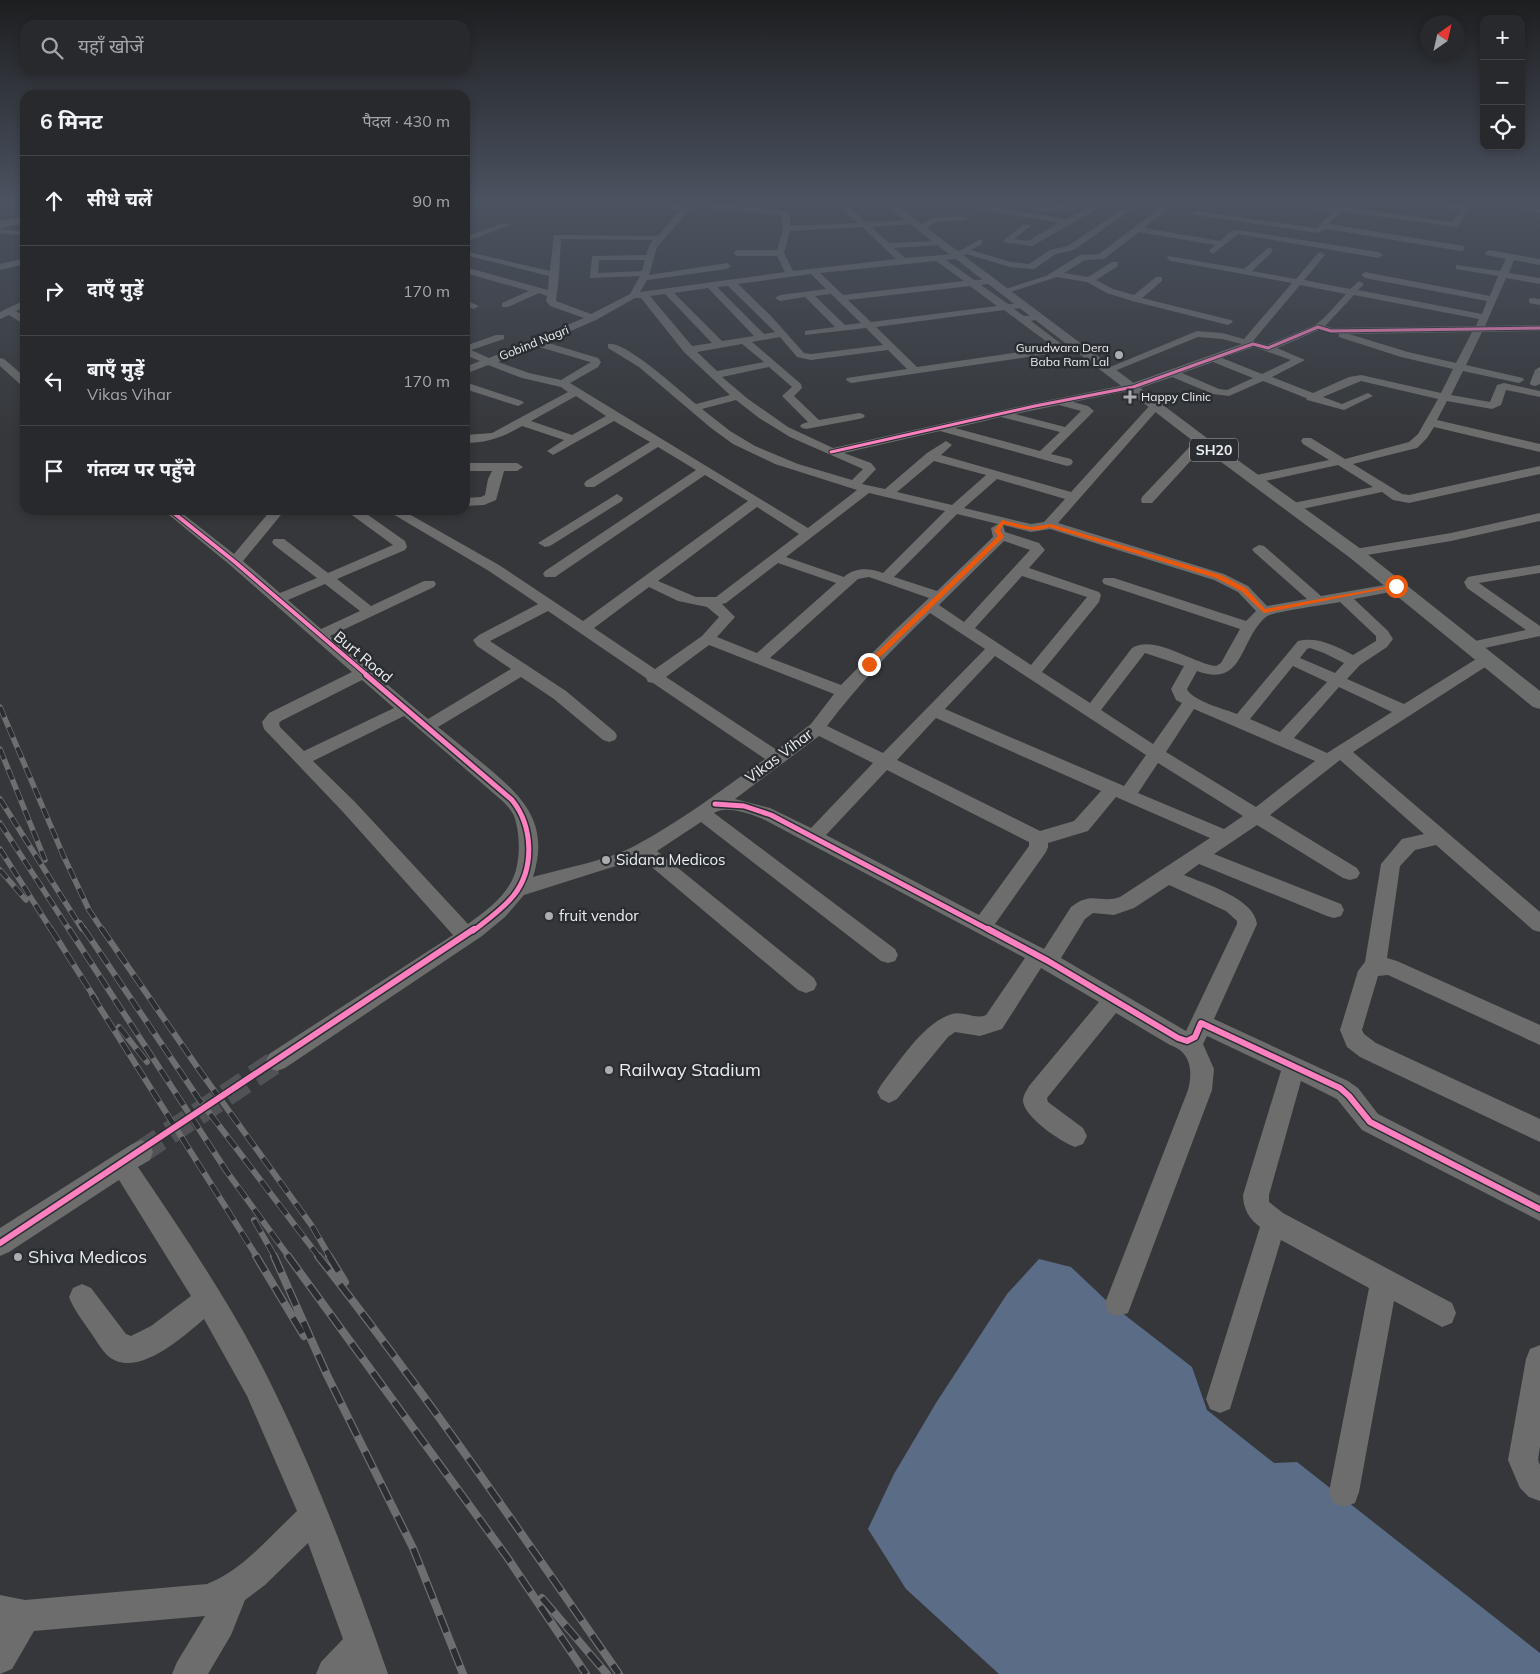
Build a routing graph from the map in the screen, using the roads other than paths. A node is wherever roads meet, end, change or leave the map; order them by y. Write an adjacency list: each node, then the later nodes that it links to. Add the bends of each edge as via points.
1 (498, 279): 21 (street)
2 (554, 279): 25 (street)
3 (643, 279): 29 (street, Gobind Nagri)
4 (752, 279): 17 (street)
5 (821, 279): 26 (street)
6 (969, 279): 19 (street)
7 (1046, 279): 22 (street)
8 (1085, 279): 14 (street)
9 (1284, 279): 18 (street)
10 (1301, 279): 18 (street)
11 (1362, 279): 24 (street)
12 (1387, 279): 32 (street)
13 (1501, 279): 32 (street)
14 (1090, 280): 31 (street)
15 (1159, 280): 31 (street)
16 (989, 281): 19 (street); 22 (main road, SH20)
17 (731, 282): 20 (street); 50 (street)
18 (1299, 282): 24 (street); 56 (street)
19 (973, 283): 26 (street, via 943,290); 35 (street)
20 (710, 285): 23 (street); 52 (street)
21 (538, 290): 25 (street); 33 (street)
22 (1004, 291): 37 (main road, SH20)
23 (668, 292): 27 (street); 55 (street)
24 (1353, 292): 39 (street); 44 (street)
25 (552, 294): 41 (street, via 553,304)
26 (837, 294): 28 (street); 43 (street)
27 (644, 295): 29 (street); 62 (street)
28 (808, 295): 30 (street); 45 (street)
29 (633, 296): 41 (street, Gobind Nagri)
30 (780, 298)
31 (1135, 299): 42 (street)
32 (1492, 299): 39 (street)
33 (505, 305)
34 (20, 306): 36 (street)
35 (1006, 307): 37 (street); 43 (street, via 966,308)
36 (10, 311): 38 (street); 40 (street)
37 (1022, 312): 59 (main road, SH20, via 1037,316); 63 (street)
38 (0, 316)
39 (1484, 317): 47 (street)
40 (20, 318)
41 (593, 318): 54 (street, Gobind Nagri)
42 (1228, 322)
43 (868, 325): 45 (street); 58 (street)
44 (1318, 327): 48 (street); 61 (street)
45 (842, 328): 49 (street)
46 (1540, 328): 47 (street)
47 (1478, 329): 48 (street); 69 (street)
48 (1331, 331): 69 (street, via 1379,348)
49 (808, 333)
50 (782, 334): 52 (street); 58 (street, via 805,356)
51 (500, 337): 60 (street)
52 (761, 337): 53 (street)
53 (744, 340): 55 (street); 68 (street)
54 (537, 343): 67 (street, Gobind Nagri); 79 (street, via 596,362)
55 (719, 344): 62 (street)
56 (1250, 344): 61 (street); 65 (street); 72 (street, via 1222,336 1197,334)
57 (612, 346): 92 (street, via 643,365)
58 (889, 347): 71 (street)
59 (1078, 347): 63 (street); 72 (main road, SH20)
60 (470, 348)
61 (1268, 348): 76 (street, via 1300,360)
62 (688, 350): 75 (street)
63 (1062, 350): 71 (street)
64 (470, 353): 67 (street)
65 (1212, 358): 74 (street); 76 (street)
66 (0, 361): 77 (street)
67 (488, 362): 70 (street, Gobind Nagri); 79 (street)
68 (772, 364): 75 (street); 98 (street, via 797,388 787,396)
69 (1460, 367): 80 (street); 87 (street)
70 (470, 369)
71 (914, 370): 78 (street)
72 (1108, 370): 82 (main road, SH20)
73 (1540, 370): 80 (street)
74 (1172, 373): 76 (street, via 1223,393); 82 (street)
75 (714, 375): 85 (street)
76 (1262, 378): 88 (street)
77 (20, 379)
78 (852, 380)
79 (564, 384): 83 (street)
80 (1537, 384)
81 (470, 387): 90 (street)
82 (1132, 388): 89 (street); 91 (main road, SH20)
83 (576, 392): 94 (street); 96 (street)
84 (1540, 394): 87 (street, via 1504,386 1492,406)
85 (739, 396): 92 (street); 100 (street)
86 (1368, 396): 88 (street, via 1344,407)
87 (1444, 397): 88 (street, via 1361,378); 97 (street)
88 (1311, 398)
89 (1059, 402): 93 (street); 101 (street, via 1088,411)
90 (518, 403)
91 (1156, 405): 104 (main road, SH20); 126 (street)
92 (694, 408): 123 (street, via 737,441 762,454)
93 (1001, 414): 99 (street); 101 (street)
94 (614, 416): 103 (street); 106 (street)
95 (859, 416): 98 (street)
96 (522, 422): 102 (street, via 488,438); 103 (street)
97 (1429, 422): 108 (street); 114 (street, via 1423,436 1413,445)
98 (817, 424): 100 (street)
99 (939, 428): 110 (street); 111 (street)
100 (785, 430): 110 (street)
101 (1068, 431): 111 (street)
102 (470, 439)
103 (573, 439): 109 (street)
104 (1202, 441): 121 (main road, SH20); 128 (street)
105 (1307, 441): 114 (street)
106 (659, 442): 118 (street); 122 (street)
107 (946, 445): 112 (street)
108 (1540, 448)
109 (553, 451)
110 (831, 452): 123 (street, via 867,466 870,470)
111 (1043, 455): 113 (street)
112 (931, 456): 120 (street); 125 (street)
113 (1067, 462)
114 (1342, 462): 121 (street); 124 (street)
115 (470, 467): 116 (street)
116 (500, 467): 117 (street); 129 (street, via 491,496)
117 (517, 467)
118 (704, 470): 130 (street); 142 (street)
119 (1540, 470): 124 (street, via 1409,499 1398,497)
120 (995, 474): 126 (street); 132 (street)
121 (1256, 479): 131 (main road, SH20)
122 (590, 484)
123 (860, 487): 125 (street); 141 (street)
124 (1385, 488): 131 (street)
125 (888, 493): 132 (street)
126 (1073, 497): 138 (street)
127 (616, 498): 139 (street)
128 (1147, 500)
129 (470, 501)
130 (757, 502): 141 (street); 154 (street)
131 (1293, 507): 146 (main road, SH20)
132 (953, 510): 140 (street); 152 (street)
133 (176, 515): 148 (street, Burt Road)
134 (274, 515): 148 (street)
135 (359, 515): 153 (street, via 400,547)
136 (403, 515): 164 (street, via 494,568)
137 (1540, 517): 146 (street)
138 (1049, 525): 140 (street); 165 (street, via 1218,577 1243,589)
139 (572, 526): 142 (street); 144 (street)
140 (1002, 529): 150 (street, via 1038,548); 161 (street, Vikas Vihar)
141 (808, 534): 147 (street)
142 (601, 539): 151 (street)
143 (279, 542): 153 (street)
144 (545, 544)
145 (1259, 549): 162 (street)
146 (1355, 553): 158 (main road, SH20)
147 (776, 558): 155 (street); 163 (street)
148 (235, 562): 160 (street, Burt Road)
149 (1540, 569): 170 (street, via 1470,582)
150 (1020, 570): 169 (street); 182 (street, via 1094,595)
151 (550, 574)
152 (885, 578): 155 (street, via 861,573); 161 (street)
153 (326, 579): 160 (street); 166 (street)
154 (647, 581): 163 (street, via 697,602); 168 (street)
155 (846, 582): 175 (street)
156 (1109, 582): 167 (street)
157 (429, 584): 166 (street)
158 (1396, 586): 159 (street); 173 (main road, SH20)
159 (1343, 598): 162 (street); 178 (street, via 1386,639)
160 (277, 600): 171 (street, Burt Road)
161 (934, 602): 169 (street); 185 (street, Vikas Vihar, via 898,634)
162 (1319, 602): 165 (street)
163 (712, 604): 172 (street, via 728,617)
164 (548, 605): 168 (street); 180 (street, via 481,640)
165 (1264, 611): 167 (street)
166 (370, 612): 171 (street)
167 (1249, 627): 179 (street, via 1228,666 1220,671)
168 (584, 628): 183 (street)
169 (966, 629): 174 (street)
170 (1539, 632): 173 (street)
171 (319, 636): 181 (street, Burt Road)
172 (707, 639): 175 (street); 183 (street)
173 (1470, 646): 177 (main road, SH20)
174 (994, 648): 182 (street); 189 (street)
175 (759, 659): 185 (street)
176 (1290, 659): 178 (street, via 1303,644 1310,643); 184 (street); 192 (street)
177 (1487, 659): 187 (main road, SH20); 190 (street)
178 (1354, 662): 184 (street)
179 (1193, 665): 186 (street, via 1180,690 1182,696); 191 (street, via 1142,648)
180 (521, 670): 193 (street); 195 (street, via 560,695)
181 (363, 673): 188 (street, Burt Road); 200 (street, via 270,722 272,729)
182 (1033, 673): 191 (street)
183 (654, 678): 199 (street)
184 (1338, 679): 190 (street); 196 (street)
185 (844, 692): 194 (street, Vikas Vihar)
186 (1192, 702): 192 (street); 197 (street)
187 (1540, 702)
188 (404, 708): 193 (street, Burt Road); 200 (street)
189 (935, 710): 201 (street); 202 (street)
190 (1405, 711): 198 (street)
191 (1092, 712): 197 (street)
192 (1240, 721): 196 (street)
193 (426, 727): 213 (street, Burt Road, via 512,800 523,816 527,833 526,866)
194 (817, 728): 199 (street, Vikas Vihar); 201 (street)
195 (608, 736)
196 (1283, 739): 198 (street)
197 (1155, 753): 202 (street); 204 (street)
198 (1335, 756): 204 (street); 207 (street)
199 (776, 758): 203 (street, Vikas Vihar)
200 (302, 759): 217 (street)
201 (884, 761): 205 (street); 208 (street)
202 (1119, 792): 206 (street); 208 (street, via 1081,826)
203 (708, 808): 205 (street, via 735,804 752,807); 209 (street, Vikas Vihar); 218 (street)
204 (1257, 816): 206 (street); 211 (street)
205 (813, 837): 216 (street)
206 (1225, 837): 210 (street)
207 (1440, 837): 215 (street); 220 (street, via 1409,844 1390,864)
208 (1038, 839): 216 (street, via 1040,847)
209 (644, 850): 213 (street, Vikas Vihar); 221 (street)
210 (1198, 856): 212 (street); 214 (street)
211 (1350, 873)
212 (1168, 876): 219 (street, via 1126,903 1115,907 1092,904 1084,907); 223 (street, via 1233,906 1247,918 1247,924)
213 (518, 889): 217 (street)
214 (1334, 910)
215 (1540, 924)
216 (982, 927): 219 (street)
217 (466, 936): 225 (street)
218 (888, 956)
219 (1043, 959): 222 (street); 227 (street, via 994,1022 987,1027 958,1021 949,1023)
220 (1375, 966): 224 (street, via 1390,967); 228 (street, via 1369,972 1351,1030 1354,1040 1368,1050)
221 (806, 984)
222 (1113, 1001): 223 (street, via 1178,1038); 229 (street, via 1034,1099 1040,1110)
223 (1194, 1032): 226 (street); 236 (street, via 1204,1071 1200,1090)
224 (1540, 1034)
225 (277, 1061)
226 (1294, 1066): 230 (street, via 1348,1093 1361,1115 1370,1122); 231 (street, via 1255,1202 1258,1211)
227 (889, 1092)
228 (1540, 1131)
229 (1075, 1136)
230 (1540, 1209)
231 (1274, 1222): 233 (street); 239 (street)
232 (0, 1243): 235 (street, via 132,1158)
233 (1384, 1282): 237 (street); 242 (street)
234 (82, 1296): 235 (street, via 116,1344 124,1350 149,1343)
235 (208, 1300): 243 (street, via 257,1386)
236 (1118, 1303)
237 (1442, 1313)
238 (1540, 1359): 240 (street)
239 (1220, 1398)
240 (1536, 1411): 241 (street, via 1523,1460 1531,1478)
241 (1540, 1486)
242 (1344, 1492)
243 (314, 1516): 244 (street, via 254,1574); 246 (street)
244 (232, 1590): 245 (street, via 207,1600); 248 (street, via 226,1611)
245 (12, 1614): 247 (street)
246 (360, 1644): 249 (street); 250 (street)
247 (0, 1657)
248 (189, 1674)
249 (333, 1674)
250 (371, 1674)

